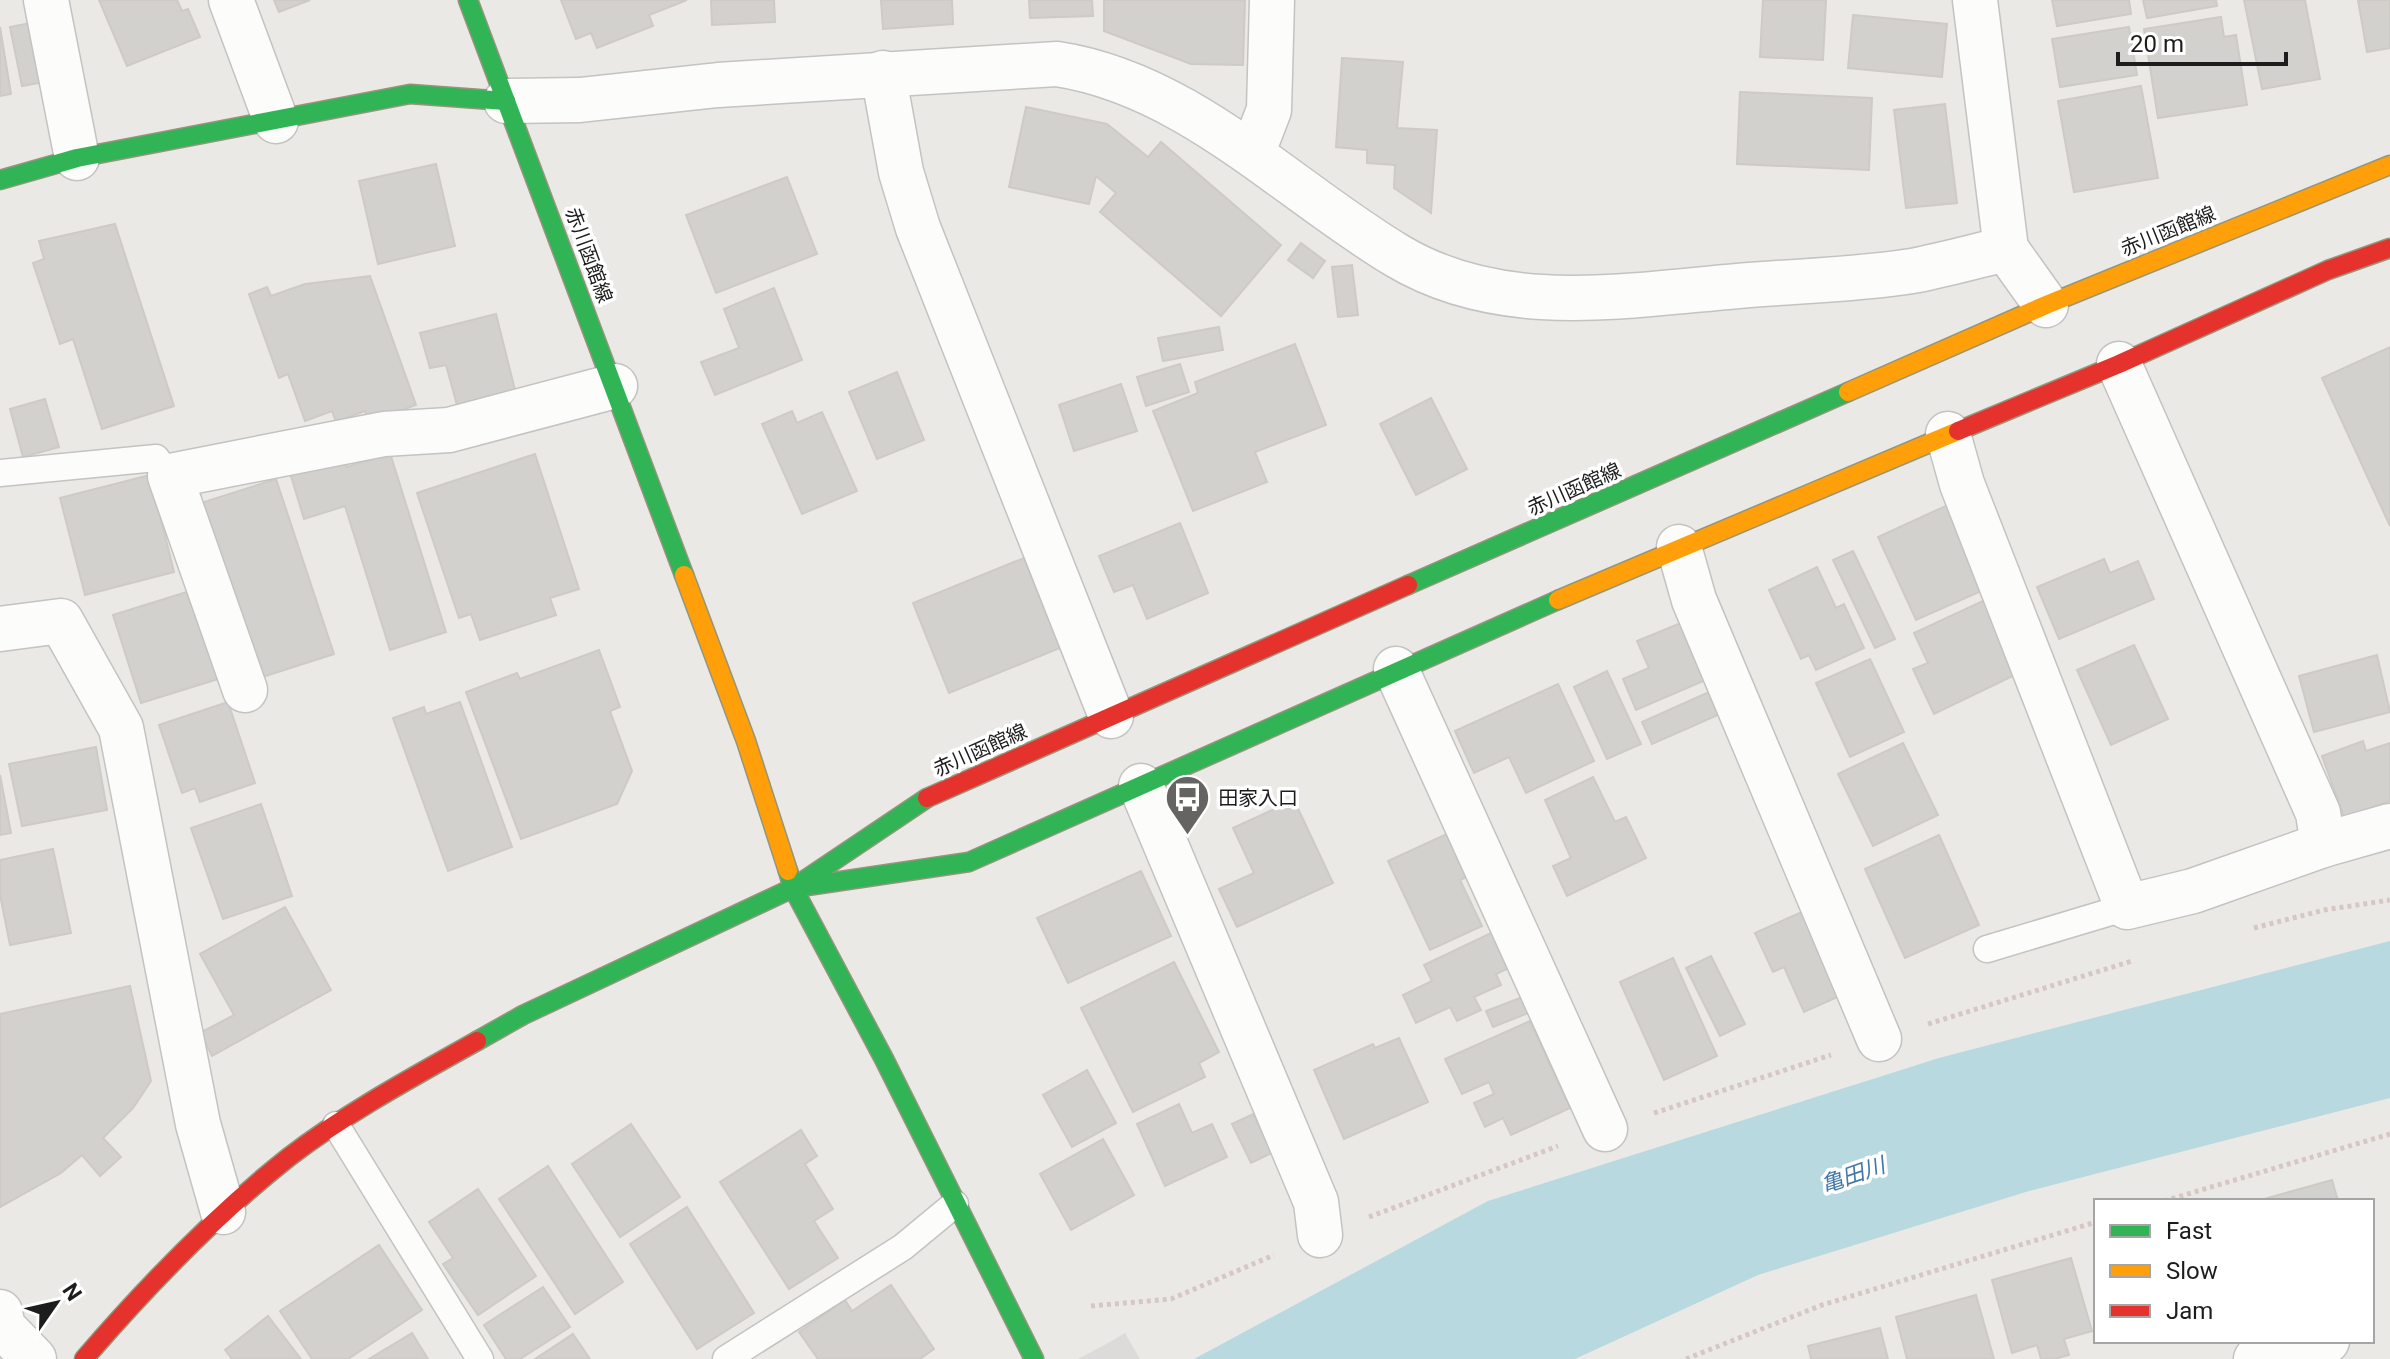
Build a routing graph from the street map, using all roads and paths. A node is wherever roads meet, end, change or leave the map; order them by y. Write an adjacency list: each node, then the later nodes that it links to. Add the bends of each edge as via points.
1 (46, 0): 10 (street)
2 (231, 0): 8 (street)
3 (468, 0): 7 (main road, 赤川函館線)
4 (1272, 0): 9 (street, via 1269,110)
5 (1975, 0): 14 (street)
6 (883, 73): 7 (street, via 580,100); 9 (street, via 1057,64 1094,69 1183,110); 25 (street, via 901,172 918,228)
7 (506, 101): 8 (main road, via 410,94); 17 (main road, 赤川函館線)
8 (276, 121): 10 (main road)
9 (1252, 154): 14 (street, via 1397,256 1459,286 1513,296 1571,300 1911,271)
10 (77, 158): 12 (main road)
11 (2390, 165): 15 (main road, 赤川函館線)
12 (0, 180)
13 (2390, 248): 16 (main road, via 2328,270)
14 (2006, 249): 15 (street)
15 (2046, 305): 25 (main road, 赤川函館線)
16 (2119, 364): 18 (main road); 28 (street, via 2318,813)
17 (615, 386): 20 (street, via 449,430 384,434); 29 (main road, 赤川函館線, via 746,741)
18 (1948, 434): 21 (main road); 31 (street, via 1962,484)
19 (0, 473): 20 (lane, via 156,458)
20 (170, 476): 24 (street)
21 (1679, 547): 23 (main road); 35 (street, via 1694,600)
22 (0, 629): 41 (street, via 61,621 121,728 198,1124)
23 (1396, 669): 26 (main road); 37 (street)
24 (245, 690)
25 (1111, 716): 29 (main road, 赤川函館線, via 938,791)
26 (1141, 786): 29 (main road, via 969,862); 43 (street, via 1316,1202)
27 (2390, 826): 28 (street)
28 (2323, 845): 31 (street, via 2193,891)
29 (793, 888): 36 (main road, via 453,1051); 40 (main road)
30 (2390, 900): 32 (path)
31 (2127, 907): 33 (lane)
32 (2252, 928)
33 (1987, 949)
34 (2135, 960): 35 (path)
35 (1879, 1039): 37 (path)
36 (336, 1125): 41 (main road); 49 (lane)
37 (1605, 1129): 43 (path)
38 (2390, 1134): 39 (path)
39 (2171, 1199)
40 (955, 1204): 50 (lane, via 903,1247); 51 (main road)
41 (223, 1212): 48 (main road, via 149,1284)
42 (2094, 1223): 52 (path, via 1822,1305)
43 (1320, 1235): 44 (path, via 1171,1299)
44 (1091, 1306)
45 (0, 1312): 47 (street, via 3,1327)
46 (2319, 1343): 53 (street)
47 (34, 1359)
48 (84, 1359)
49 (480, 1359)
50 (726, 1359)
51 (1034, 1359)
52 (1686, 1359)
53 (2256, 1359)

